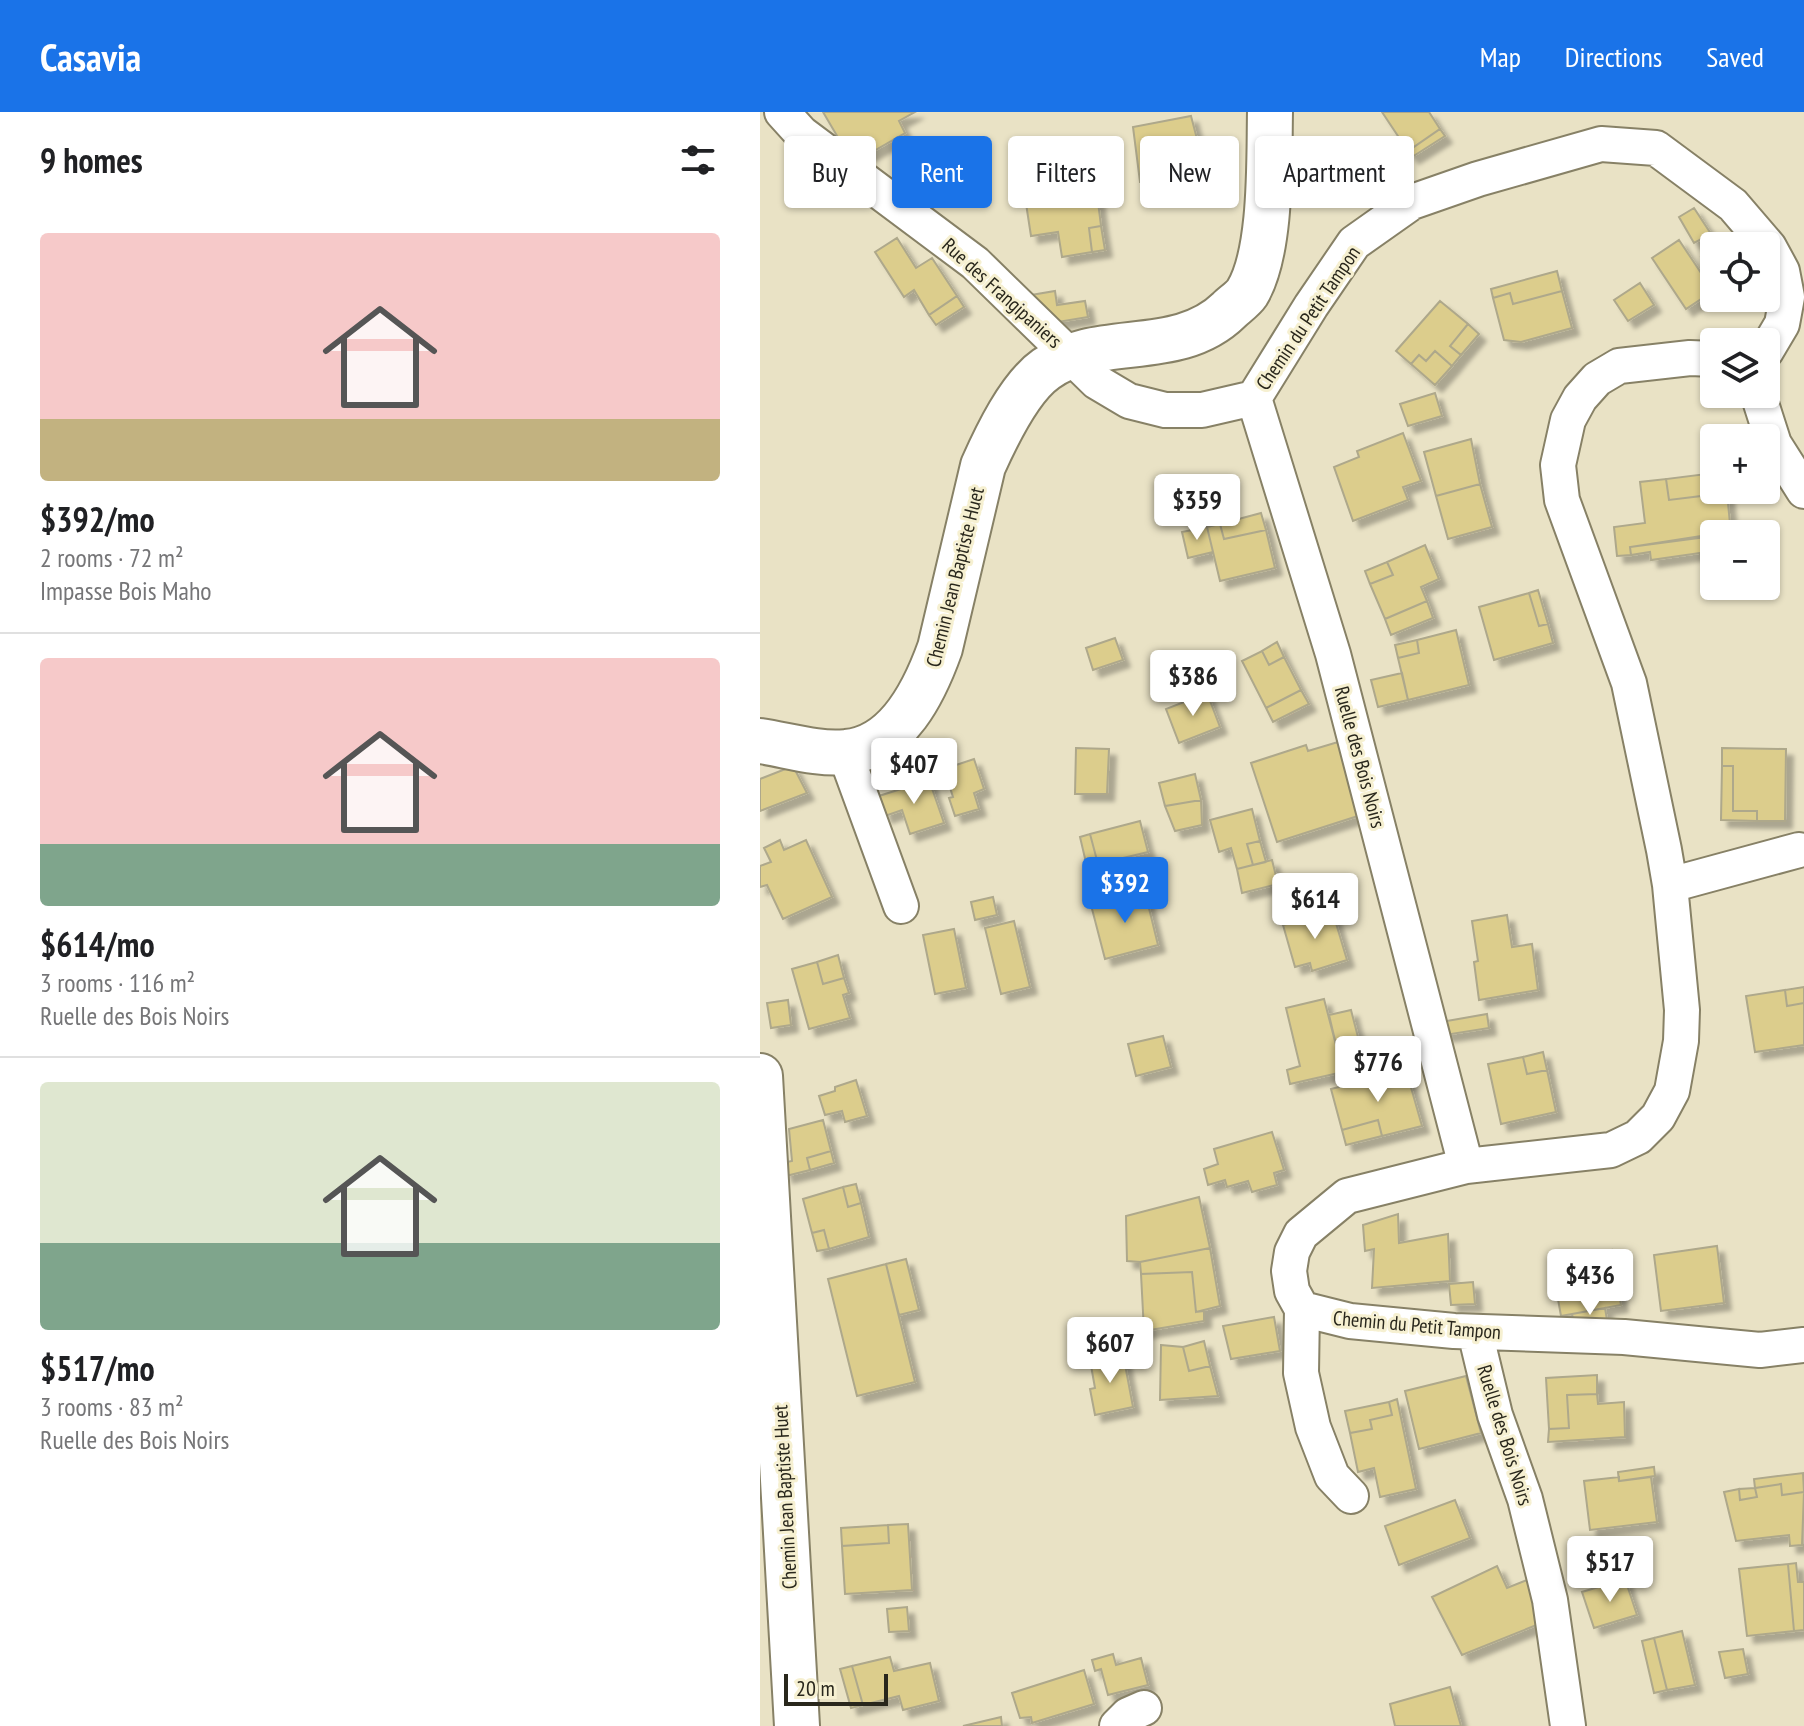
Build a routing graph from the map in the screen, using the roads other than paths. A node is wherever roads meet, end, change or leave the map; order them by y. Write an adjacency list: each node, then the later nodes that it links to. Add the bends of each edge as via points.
1 (782, 112): 4 (street, Rue des Frangipaniers, via 801,133 975,263)
2 (1270, 112): 4 (street, via 1267,218 1246,293 1220,319 1187,337)
3 (1780, 328): 6 (street, Chemin du Petit Tampon, via 1787,297 1782,271 1733,205 1656,148 1601,144 1412,202 1354,243)
4 (1070, 355): 6 (street, Chemin du Petit Tampon, via 1097,382 1129,401 1165,410 1202,410); 10 (street, Chemin Jean Baptiste Huet, via 1044,370 995,440 975,492 940,648 920,694 879,741)
5 (1700, 358): 12 (street, via 1619,366 1597,379 1568,420 1558,465 1562,500 1629,683)
6 (1254, 398): 15 (street, Ruelle des Bois Noirs, via 1333,654)
7 (1762, 408): 8 (street, via 1774,444)
8 (1804, 491)
9 (760, 741): 10 (street, Chemin Jean Baptiste Huet)
10 (845, 753): 13 (street)
11 (1799, 850): 12 (street)
12 (1670, 885): 15 (street, via 1681,1041 1672,1091 1658,1117 1638,1137 1611,1150)
13 (901, 906)
14 (760, 1076): 16 (street, Chemin Jean Baptiste Huet)
15 (1466, 1166): 17 (street, via 1347,1196 1301,1234 1289,1271)
16 (767, 1307): 21 (street, Chemin Jean Baptiste Huet)
17 (1302, 1309): 18 (street, Chemin du Petit Tampon, via 1350,1321); 20 (street, via 1301,1373 1313,1427 1332,1476)
18 (1475, 1332): 19 (street, Chemin du Petit Tampon, via 1624,1337 1760,1350); 22 (street, Ruelle des Bois Noirs, via 1550,1600)
19 (1804, 1345)
20 (1351, 1496)
21 (797, 1726)
22 (1568, 1726)

